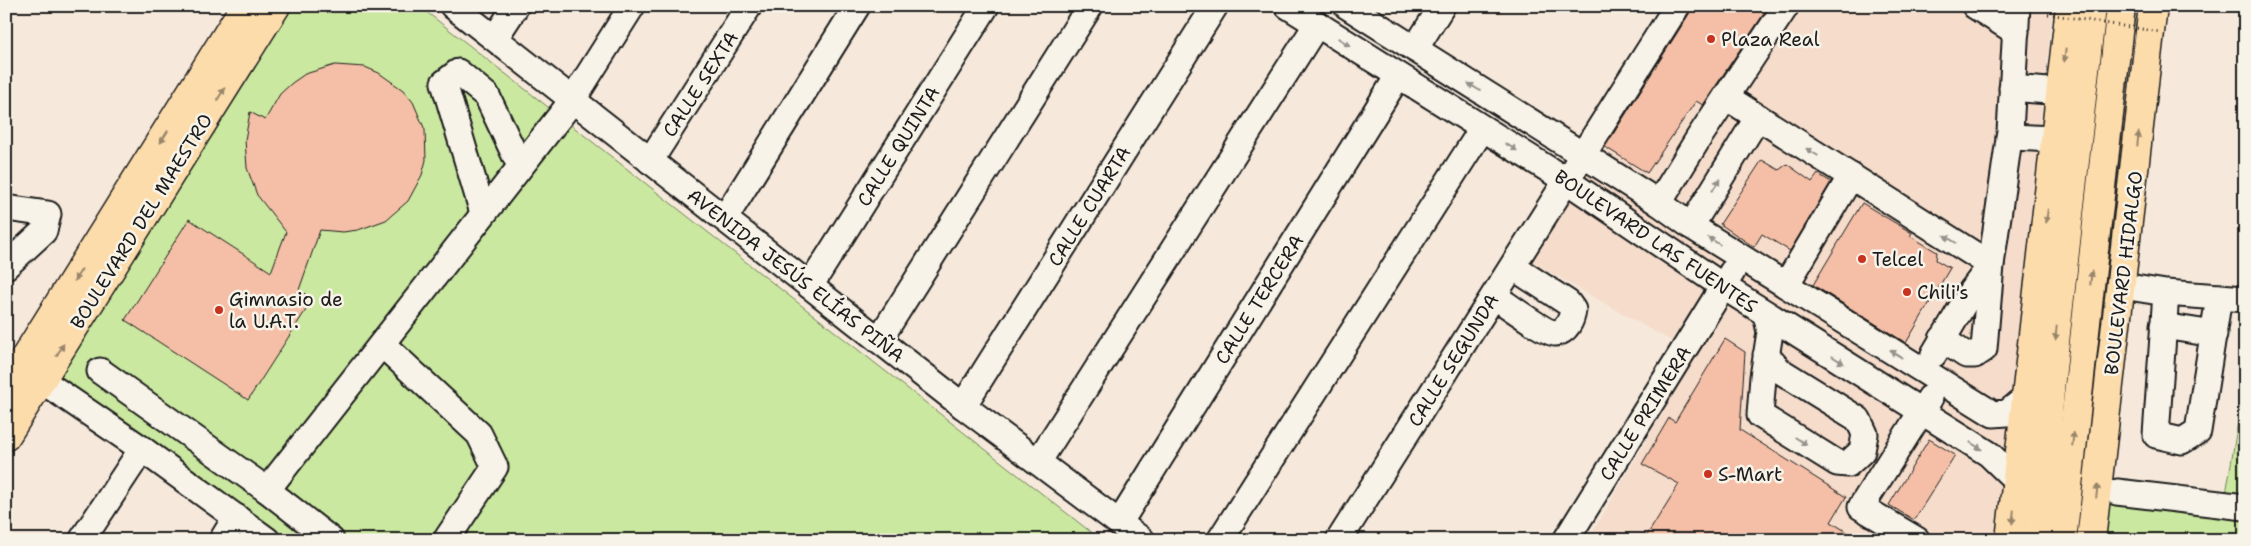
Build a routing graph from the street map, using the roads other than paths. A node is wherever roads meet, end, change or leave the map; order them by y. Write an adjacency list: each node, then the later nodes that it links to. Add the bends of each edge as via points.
1 (245, 6): 68 (main road, BOULEVARD DEL MAESTRO, one-way to 68)
2 (276, 6): 68 (main road, BOULEVARD DEL MAESTRO, one-way to 2)
3 (453, 6): 25 (street, AVENIDA JESÚS ELÍAS PIÑA)
4 (516, 6): 25 (street)
5 (632, 6): 31 (street)
6 (749, 6): 37 (street, CALLE SEXTA)
7 (857, 6): 44 (street)
8 (986, 6): 52 (street, CALLE QUINTA)
9 (1090, 6): 64 (street)
10 (1215, 6): 73 (street, CALLE CUARTA)
11 (1288, 6): 23 (street, BOULEVARD LAS FUENTES)
12 (1347, 6): 26 (street, BOULEVARD LAS FUENTES)
13 (1442, 6): 26 (street)
14 (1676, 6): 36 (street, CALLE SEGUNDA)
15 (1786, 6): 30 (street)
16 (1975, 6): 24 (street)
17 (2017, 6): 24 (street)
18 (2092, 6): 95 (main road, one-way to 95, via 2052,369)
19 (2104, 6): 45 (main road, BOULEVARD HIDALGO, via 2086,171)
20 (2121, 6): 45 (main road, BOULEVARD HIDALGO)
21 (2153, 6): 53 (main road, BOULEVARD HIDALGO, one-way to 21)
22 (2059, 10): 29 (main road, one-way to 29)
23 (1317, 24): 27 (street, BOULEVARD LAS FUENTES, one-way to 27); 77 (street)
24 (2016, 32): 28 (street)
25 (495, 38): 31 (street, AVENIDA JESÚS ELÍAS PIÑA)
26 (1415, 49): 36 (street, BOULEVARD LAS FUENTES, one-way to 26)
27 (1398, 76): 33 (street, BOULEVARD LAS FUENTES); 83 (street, CALLE TERCERA)
28 (2012, 88): 29 (street); 34 (street)
29 (2060, 92): 35 (main road)
30 (1726, 97): 32 (street); 41 (street)
31 (572, 101): 37 (street, AVENIDA JESÚS ELÍAS PIÑA); 38 (street)
32 (1758, 117): 39 (street, one-way to 32); 46 (street, one-way to 32)
33 (1482, 129): 40 (street, BOULEVARD LAS FUENTES, one-way to 40); 90 (street)
34 (2009, 137): 35 (street); 48 (street)
35 (2055, 139): 72 (main road, one-way to 72)
36 (1583, 155): 40 (street, CALLE SEGUNDA); 41 (street, BOULEVARD LAS FUENTES)
37 (650, 162): 44 (street, AVENIDA JESÚS ELÍAS PIÑA)
38 (520, 166): 43 (street); 43 (street, via 487,96 458,72 444,83)
39 (1851, 176): 48 (street, one-way to 39); 51 (street)
40 (1567, 181): 50 (street, CALLE SEGUNDA); 54 (street, BOULEVARD LAS FUENTES)
41 (1659, 203): 46 (street, BOULEVARD LAS FUENTES)
42 (6, 208): 49 (street, via 48,214 44,231)
43 (483, 213): 66 (street)
44 (725, 218): 52 (street, AVENIDA JESÚS ELÍAS PIÑA)
45 (2097, 222): 96 (main road, BOULEVARD HIDALGO, one-way to 45)
46 (1690, 226): 47 (street, BOULEVARD LAS FUENTES, one-way to 46)
47 (1741, 257): 51 (street, BOULEVARD LAS FUENTES); 54 (street, CALLE PRIMERA)
48 (1991, 265): 65 (street); 65 (street, via 1984,349 1975,356 1966,355)
49 (6, 266)
50 (1512, 267): 56 (street, CALLE SEGUNDA); 56 (street, via 1568,304 1573,310 1572,318 1563,330 1555,333)
51 (1786, 285): 59 (street, BOULEVARD LAS FUENTES)
52 (810, 286): 64 (street, AVENIDA JESÚS ELÍAS PIÑA)
53 (2122, 286): 55 (street); 97 (main road, BOULEVARD HIDALGO, one-way to 53)
54 (1724, 287): 60 (street, BOULEVARD LAS FUENTES); 92 (street, CALLE PRIMERA)
55 (2166, 293): 57 (street); 61 (street)
56 (1494, 296): 91 (street, CALLE SEGUNDA)
57 (2219, 297): 58 (street); 62 (street)
58 (2245, 299)
59 (1822, 308): 63 (street); 70 (street, BOULEVARD LAS FUENTES, one-way to 59)
60 (1766, 314): 63 (street, BOULEVARD LAS FUENTES); 67 (street, via 1770,332)
61 (2163, 326): 62 (street); 62 (street, via 2156,434 2182,440 2198,431)
62 (2214, 334)
63 (1802, 337): 74 (street, BOULEVARD LAS FUENTES, one-way to 74)
64 (879, 340): 73 (street, AVENIDA JESÚS ELÍAS PIÑA)
65 (1942, 340): 70 (street)
66 (382, 344): 79 (street); 88 (street, via 478,434 495,467)
67 (1766, 355): 67 (street, one-way to 67, via 1760,415 1837,463 1848,464 1862,451 1865,434 1858,418 1779,370)
68 (23, 366): 71 (main road, BOULEVARD DEL MAESTRO); 75 (main road, BOULEVARD DEL MAESTRO); 76 (street)
69 (100, 371): 79 (street)
70 (1932, 376): 72 (street, BOULEVARD LAS FUENTES, via 1993,414 2007,413); 74 (street)
71 (6, 388)
72 (2027, 397): 78 (main road)
73 (963, 406): 77 (street, AVENIDA JESÚS ELÍAS PIÑA)
74 (1922, 412): 78 (street, BOULEVARD LAS FUENTES, one-way to 78, via 1989,454); 93 (street, via 1861,507)
75 (6, 436)
76 (142, 449): 82 (street); 84 (street)
77 (1038, 462): 83 (street, AVENIDA JESÚS ELÍAS PIÑA)
78 (2018, 482): 94 (main road, one-way to 94)
79 (267, 490): 87 (street)
80 (2118, 492): 81 (street)
81 (2245, 506)
82 (236, 517): 85 (street); 86 (street)
83 (1120, 522): 89 (street, AVENIDA JESÚS ELÍAS PIÑA)
84 (82, 540)
85 (222, 540)
86 (267, 540)
87 (331, 540)
88 (446, 540)
89 (1142, 540)
90 (1220, 540)
91 (1339, 540)
92 (1566, 540)
93 (1917, 540)
94 (2010, 540)
95 (2038, 540)
96 (2062, 540)
97 (2091, 540)

